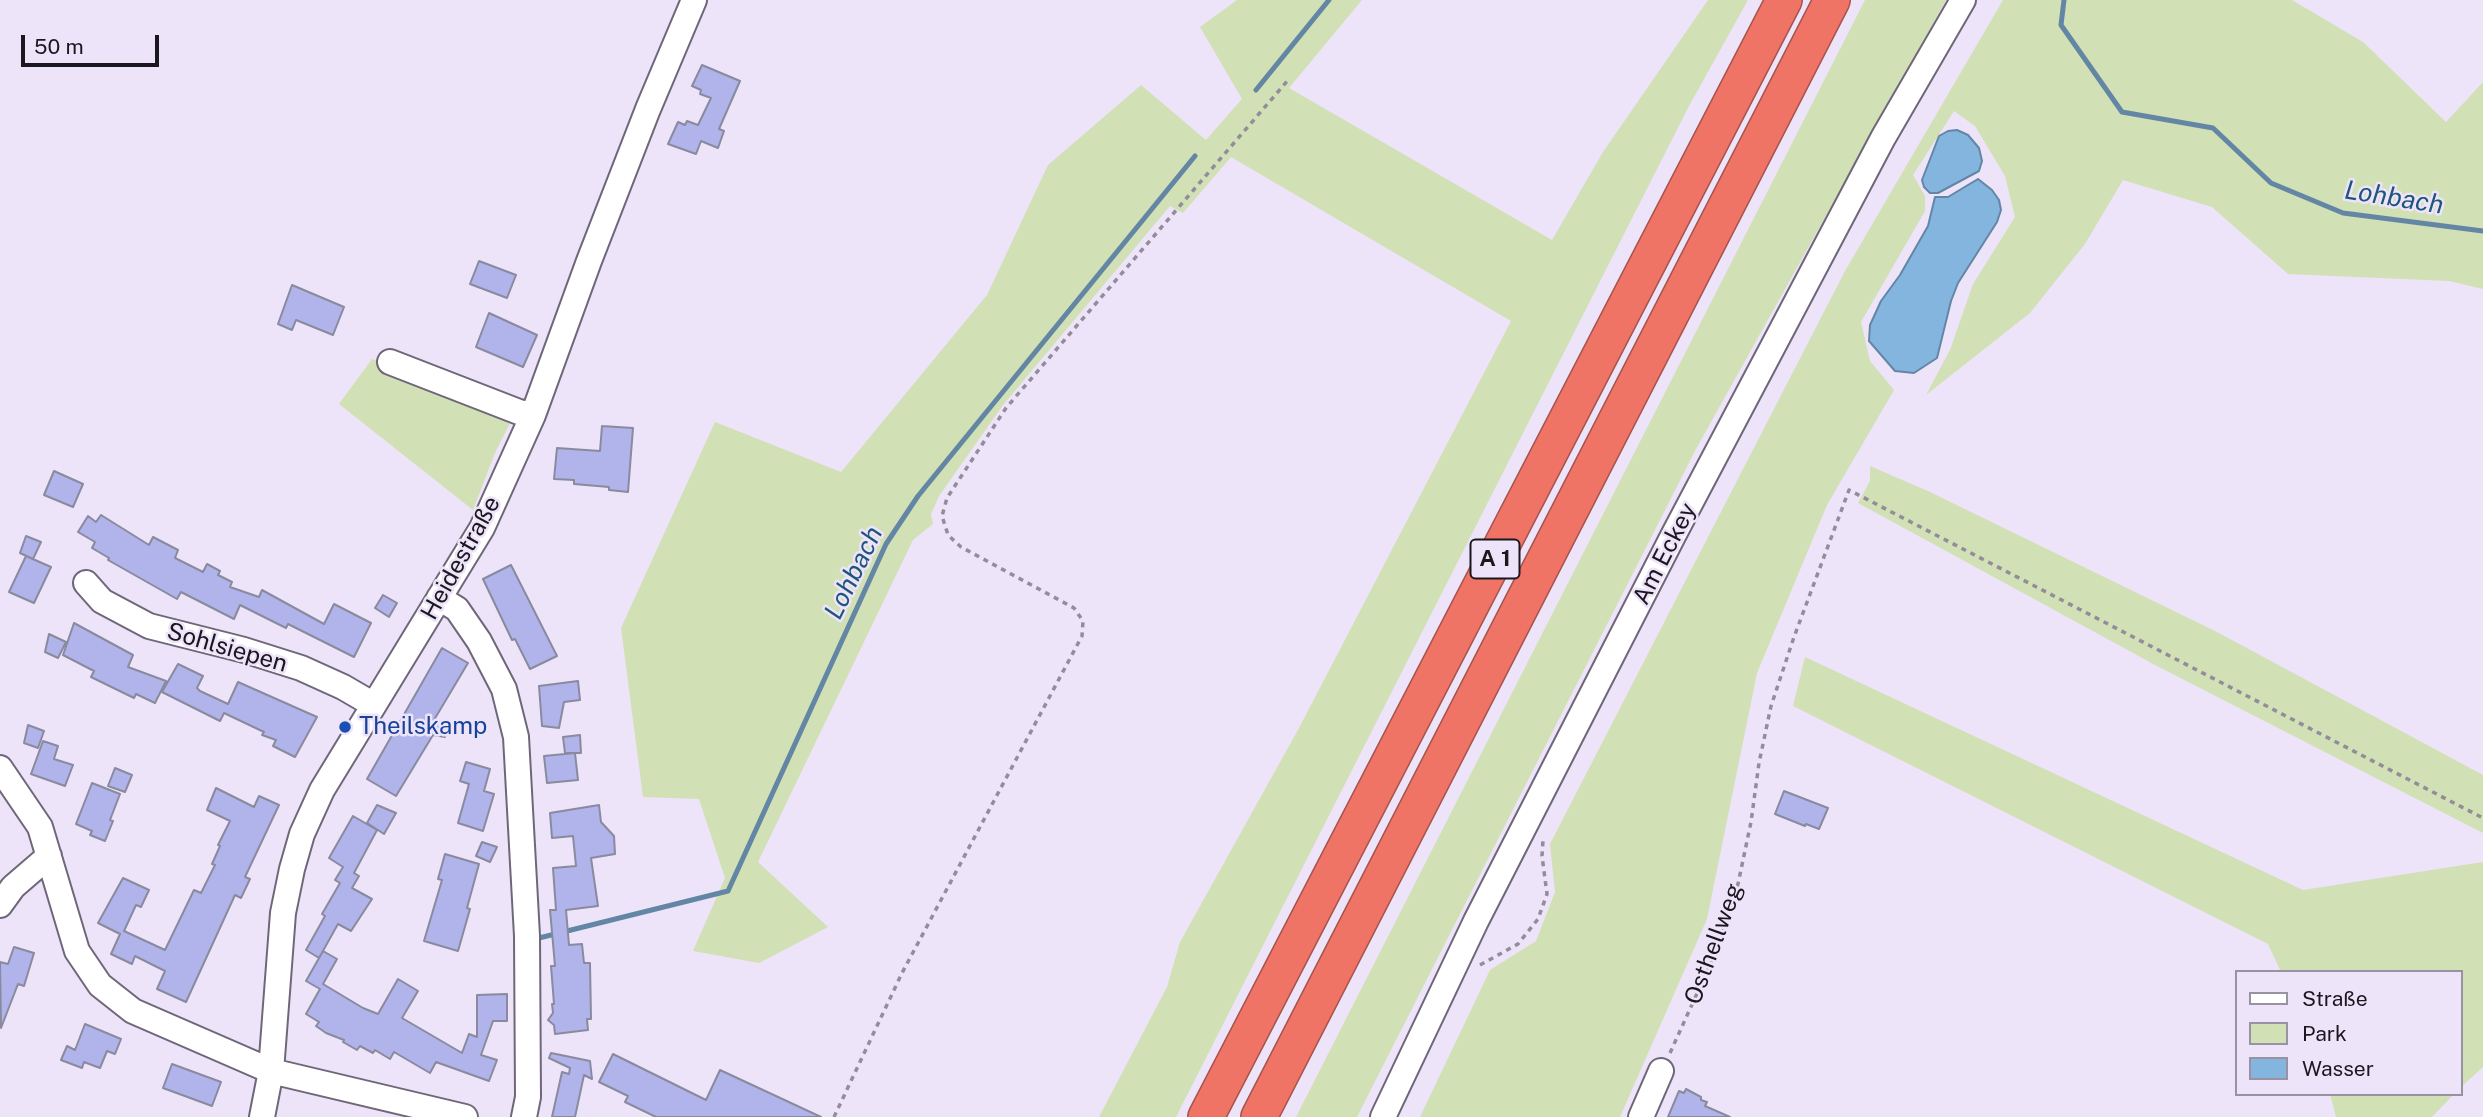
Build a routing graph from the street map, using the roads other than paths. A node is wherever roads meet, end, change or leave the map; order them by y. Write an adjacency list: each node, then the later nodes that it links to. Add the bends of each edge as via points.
1 (694, 0): 6 (street, Heidestraße)
2 (1784, 0): 18 (highway, A 1)
3 (1832, 0): 19 (highway, A 1)
4 (1963, 0): 20 (street, Am Eckey, via 1883,138 1674,534 1476,921)
5 (390, 362): 6 (street)
6 (533, 415): 8 (street, Heidestraße, via 482,528)
7 (86, 583): 9 (street, Sohlsiepen, via 102,601 149,626 301,668)
8 (439, 598): 9 (street, Heidestraße); 17 (street, via 457,609 480,641 504,689 516,737 527,936 528,1097)
9 (374, 705): 13 (street, Heidestraße, via 322,790 292,869 283,914)
10 (0, 768): 11 (street, via 40,827)
11 (49, 856): 12 (street, via 13,887); 13 (street, via 77,951 100,985 133,1011)
12 (0, 905)
13 (271, 1071): 15 (street, Heidestraße); 16 (street)
14 (1661, 1071): 21 (street)
15 (262, 1117)
16 (465, 1117)
17 (524, 1117)
18 (1206, 1117)
19 (1259, 1117)
20 (1383, 1117)
21 (1641, 1117)

